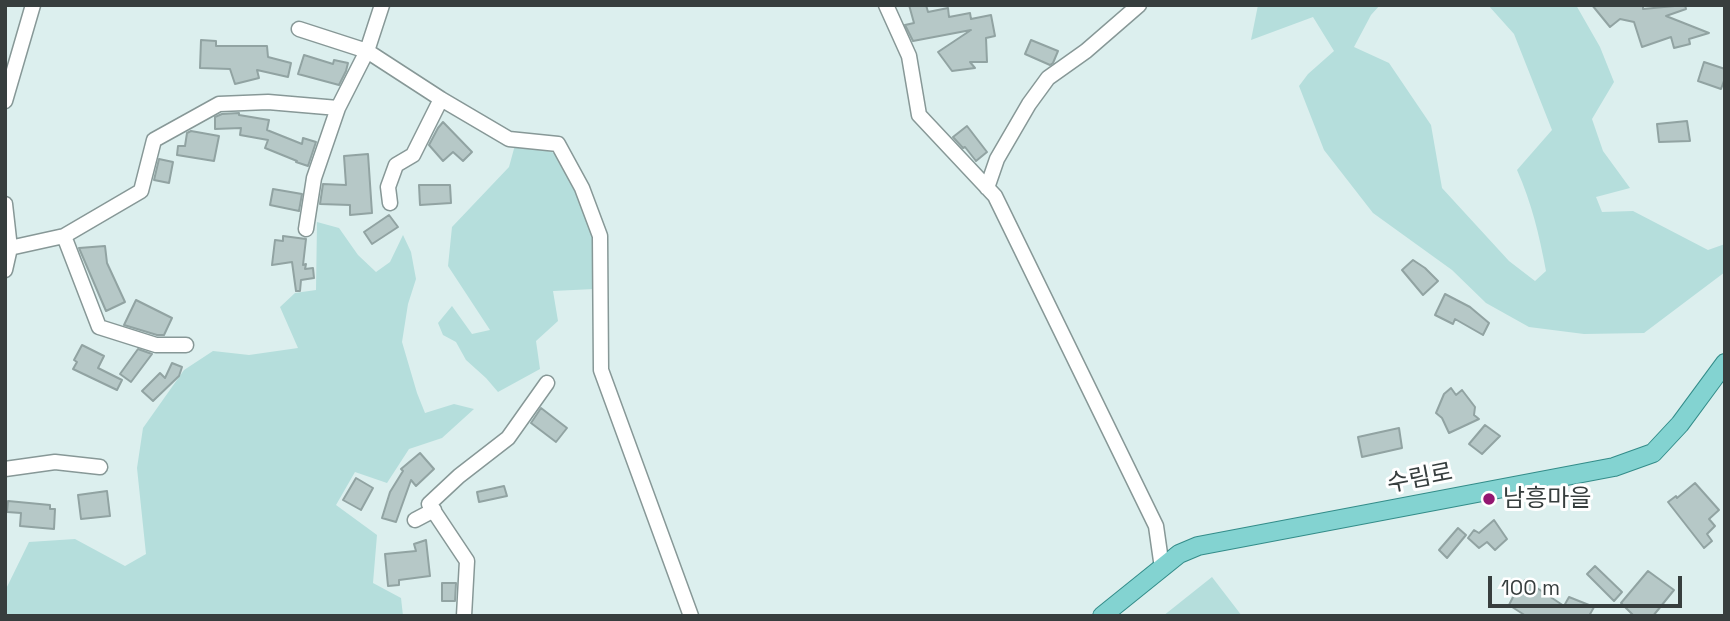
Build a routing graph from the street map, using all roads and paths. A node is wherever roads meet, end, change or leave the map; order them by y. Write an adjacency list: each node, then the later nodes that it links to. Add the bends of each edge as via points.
1 (33, 5): 8 (street)
2 (382, 5): 6 (street)
3 (886, 5): 10 (street, via 909,56 919,115)
4 (1139, 5): 10 (street, via 1048,78 997,159)
5 (299, 29): 6 (street)
6 (367, 51): 7 (street); 9 (street)
7 (441, 99): 11 (street, via 413,155 396,165 388,187); 26 (street, via 509,139 558,144 582,188 600,236 601,370)
8 (5, 101)
9 (338, 108): 13 (street, via 314,178); 14 (street, via 268,102 219,104 154,141 141,191)
10 (987, 188): 24 (street, via 995,196 1156,527)
11 (390, 203)
12 (5, 204): 15 (street)
13 (306, 229)
14 (64, 236): 15 (street); 17 (street, via 99,327 156,345)
15 (8, 249): 16 (street)
16 (5, 270)
17 (186, 345)
18 (1725, 363): 24 (main road, 수림로, via 1653,453 1614,467 1198,546)
19 (547, 383): 22 (street, via 508,438 429,504)
20 (100, 467): 21 (street, via 55,462)
21 (5, 469)
22 (434, 510): 23 (street); 25 (street, via 467,561)
23 (415, 520)
24 (1162, 568): 27 (main road, 수림로)
25 (464, 616)
26 (691, 616)
27 (1102, 616)

